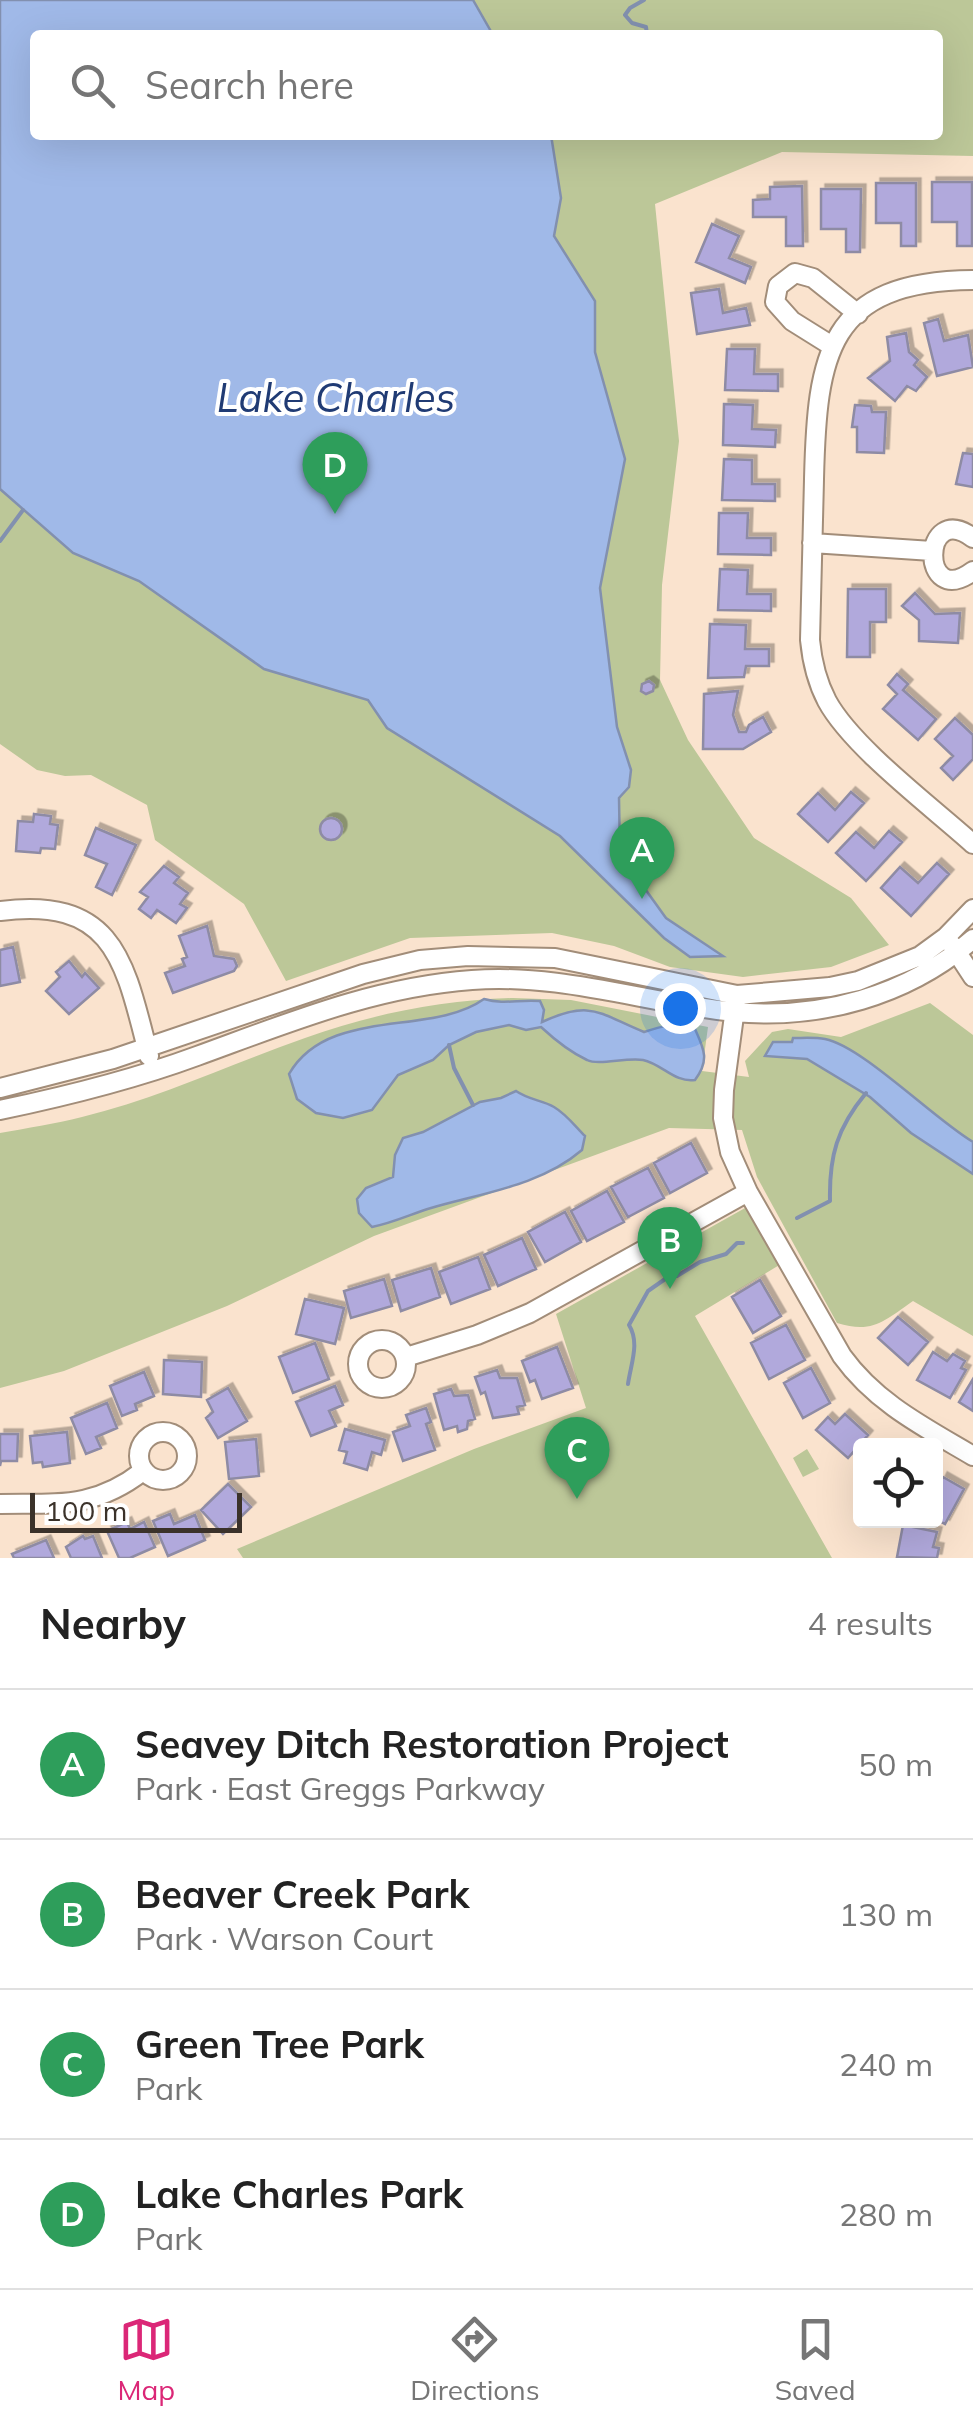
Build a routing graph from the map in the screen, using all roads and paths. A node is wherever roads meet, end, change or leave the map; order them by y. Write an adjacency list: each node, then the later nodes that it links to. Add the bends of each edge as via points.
1 (973, 280): 2 (street, via 913,284)
2 (858, 314): 3 (street); 3 (street, via 813,278 795,273 778,286 775,302 792,321)
3 (832, 346): 5 (street, via 816,414)
4 (973, 538): 6 (street, via 952,531 937,538)
5 (812, 543): 6 (street); 8 (street, via 812,658 829,706)
6 (932, 551): 7 (street, via 943,576 957,579)
7 (973, 571)
8 (973, 844)
9 (973, 909): 12 (street)
10 (0, 911): 15 (street, via 68,912 92,925 130,979)
11 (973, 939): 12 (street)
12 (952, 945): 13 (street); 14 (street, via 858,981)
13 (973, 977)
14 (736, 1004): 15 (street, via 555,958 468,956 363,974); 16 (street, via 512,978 445,982 323,1009); 19 (street, via 723,1118)
15 (146, 1047): 16 (street); 17 (street)
16 (153, 1071): 18 (street)
17 (0, 1088)
18 (0, 1110)
19 (748, 1192): 20 (street, via 530,1314); 21 (street, via 857,1376 895,1410)
20 (406, 1357)
21 (973, 1456)
22 (144, 1471): 23 (street, via 81,1503)
23 (0, 1504)

